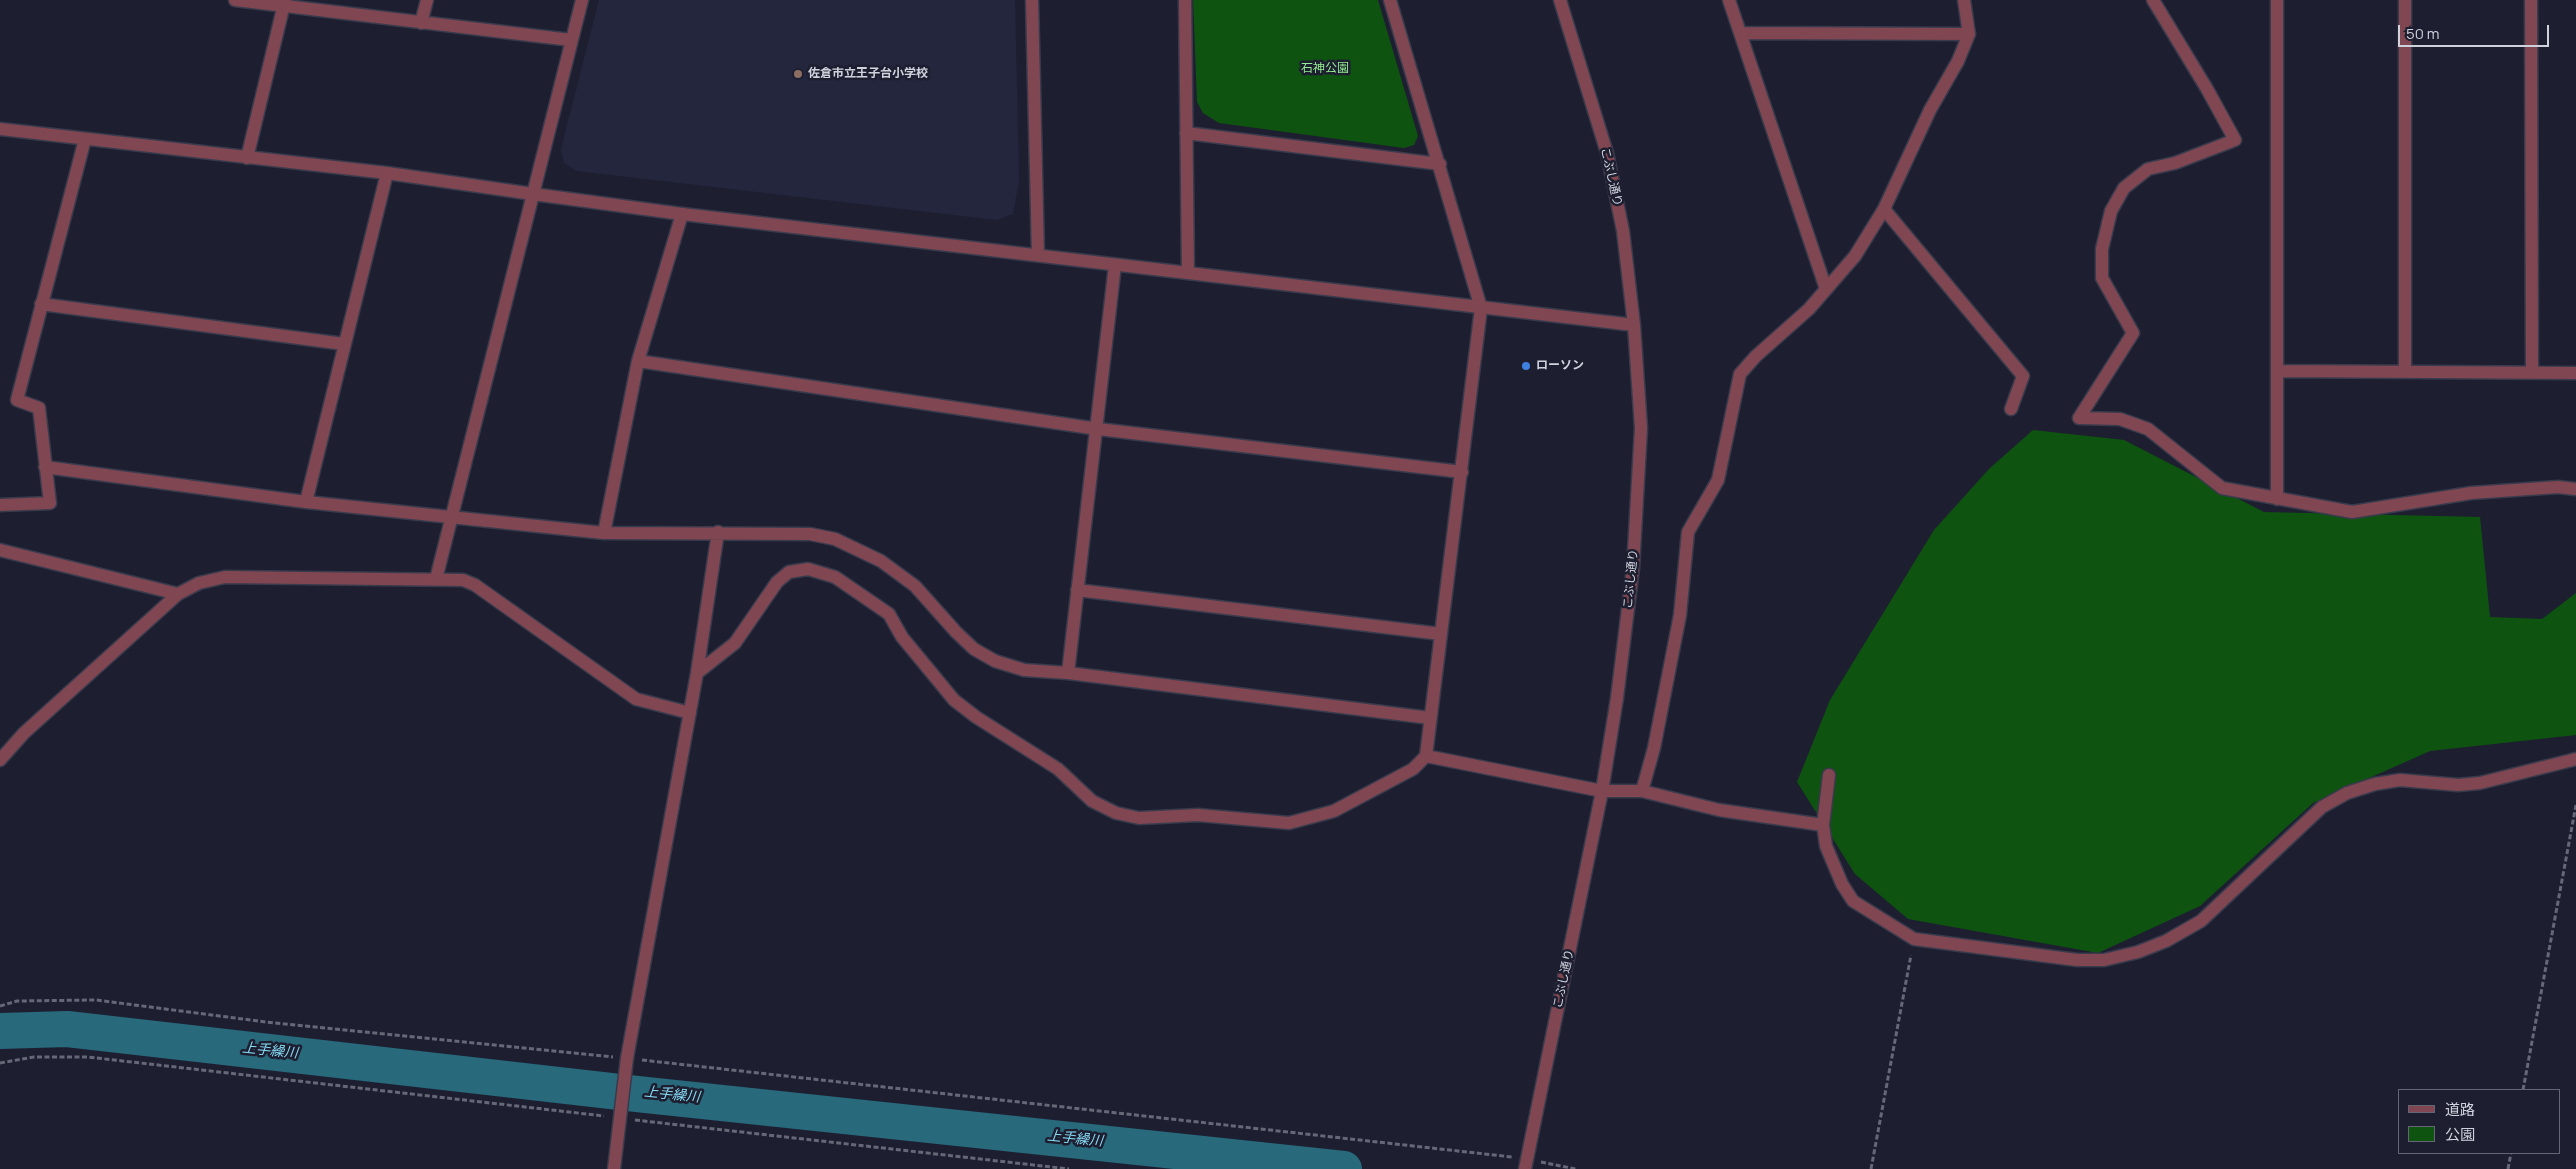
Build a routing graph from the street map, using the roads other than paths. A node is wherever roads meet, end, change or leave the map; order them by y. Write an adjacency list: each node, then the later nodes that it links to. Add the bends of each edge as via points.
1 (234, 0): 14 (street)
2 (427, 0): 15 (street)
3 (582, 0): 18 (street)
4 (1032, 0): 28 (street)
5 (1185, 0): 20 (street)
6 (1390, 0): 23 (street)
7 (1560, 0): 34 (street, こぶし通り, via 1606,153 1623,231)
8 (1729, 0): 16 (street)
9 (1964, 0): 17 (street)
10 (2153, 0): 46 (street, via 2235,140 2175,163 2148,169 2124,188 2111,211 2102,249 2102,278 2133,334 2079,418 2120,419 2148,429 2222,488)
11 (2277, 0): 37 (street)
12 (2405, 0): 38 (street)
13 (2531, 0): 39 (street)
14 (284, 3): 15 (street); 22 (street)
15 (421, 23): 18 (street)
16 (1741, 33): 17 (street); 31 (street)
17 (1969, 34): 26 (street)
18 (571, 40): 25 (street)
19 (0, 129): 21 (street)
20 (1186, 133): 23 (street); 30 (street)
21 (85, 139): 22 (street); 32 (street)
22 (247, 158): 24 (street)
23 (1440, 164): 33 (street)
24 (387, 173): 25 (street); 35 (street)
25 (533, 194): 27 (street); 49 (street)
26 (1884, 209): 31 (street, via 1854,256); 41 (street, via 2023,376)
27 (682, 214): 28 (street); 36 (street)
28 (1038, 254): 29 (street)
29 (1115, 265): 30 (street); 42 (street)
30 (1188, 273): 33 (street)
31 (1826, 289): 66 (street, via 1810,309 1740,374 1718,480 1688,532 1680,615 1654,748)
32 (41, 304): 35 (street); 43 (street, via 17,400 39,408)
33 (1481, 308): 34 (street); 44 (street)
34 (1634, 325): 65 (street, こぶし通り, via 1641,428 1634,568)
35 (344, 344): 47 (street)
36 (638, 361): 42 (street); 51 (street)
37 (2278, 371): 38 (street); 46 (street)
38 (2406, 372): 39 (street)
39 (2532, 372): 40 (street)
40 (2576, 373)
41 (2012, 409)
42 (1098, 428): 44 (street); 54 (street)
43 (45, 467): 47 (street); 48 (street, via 50,503)
44 (1462, 472): 56 (street)
45 (2576, 490): 46 (street, via 2558,487 2471,493 2352,512)
46 (2277, 499)
47 (306, 502): 49 (street)
48 (0, 505)
49 (451, 517): 51 (street); 53 (street)
50 (718, 532): 51 (street); 57 (street); 58 (street, via 810,534 835,539 881,561 915,586 956,632 994,661 1024,670)
51 (604, 533)
52 (0, 550): 55 (street)
53 (436, 579): 55 (street, via 225,577 200,582); 59 (street, via 463,580 475,585 636,699)
54 (1077, 590): 56 (street); 58 (street)
55 (178, 594): 62 (street, via 24,733)
56 (1441, 634): 60 (street)
57 (697, 673): 59 (street); 61 (street, via 735,643 776,582 789,572 808,569 835,577 889,614 902,637 954,700 1058,769 1092,801 1116,813 1139,818 1198,815 1288,823 1334,811 1413,769)
58 (1068, 673): 60 (street)
59 (690, 713): 69 (street, via 627,1058)
60 (1430, 718): 61 (street)
61 (1426, 756): 65 (street)
62 (0, 760)
63 (2576, 760): 67 (street, via 2480,783 2458,785 2400,780 2347,793 2322,807 2201,921 2166,941 2104,960 2077,960 1914,939 1853,901 1826,846)
64 (1829, 775): 67 (street)
65 (1602, 791): 66 (street); 68 (street, こぶし通り)
66 (1642, 791): 67 (street, via 1719,810)
67 (1822, 825)
68 (1526, 1164)
69 (614, 1169)

